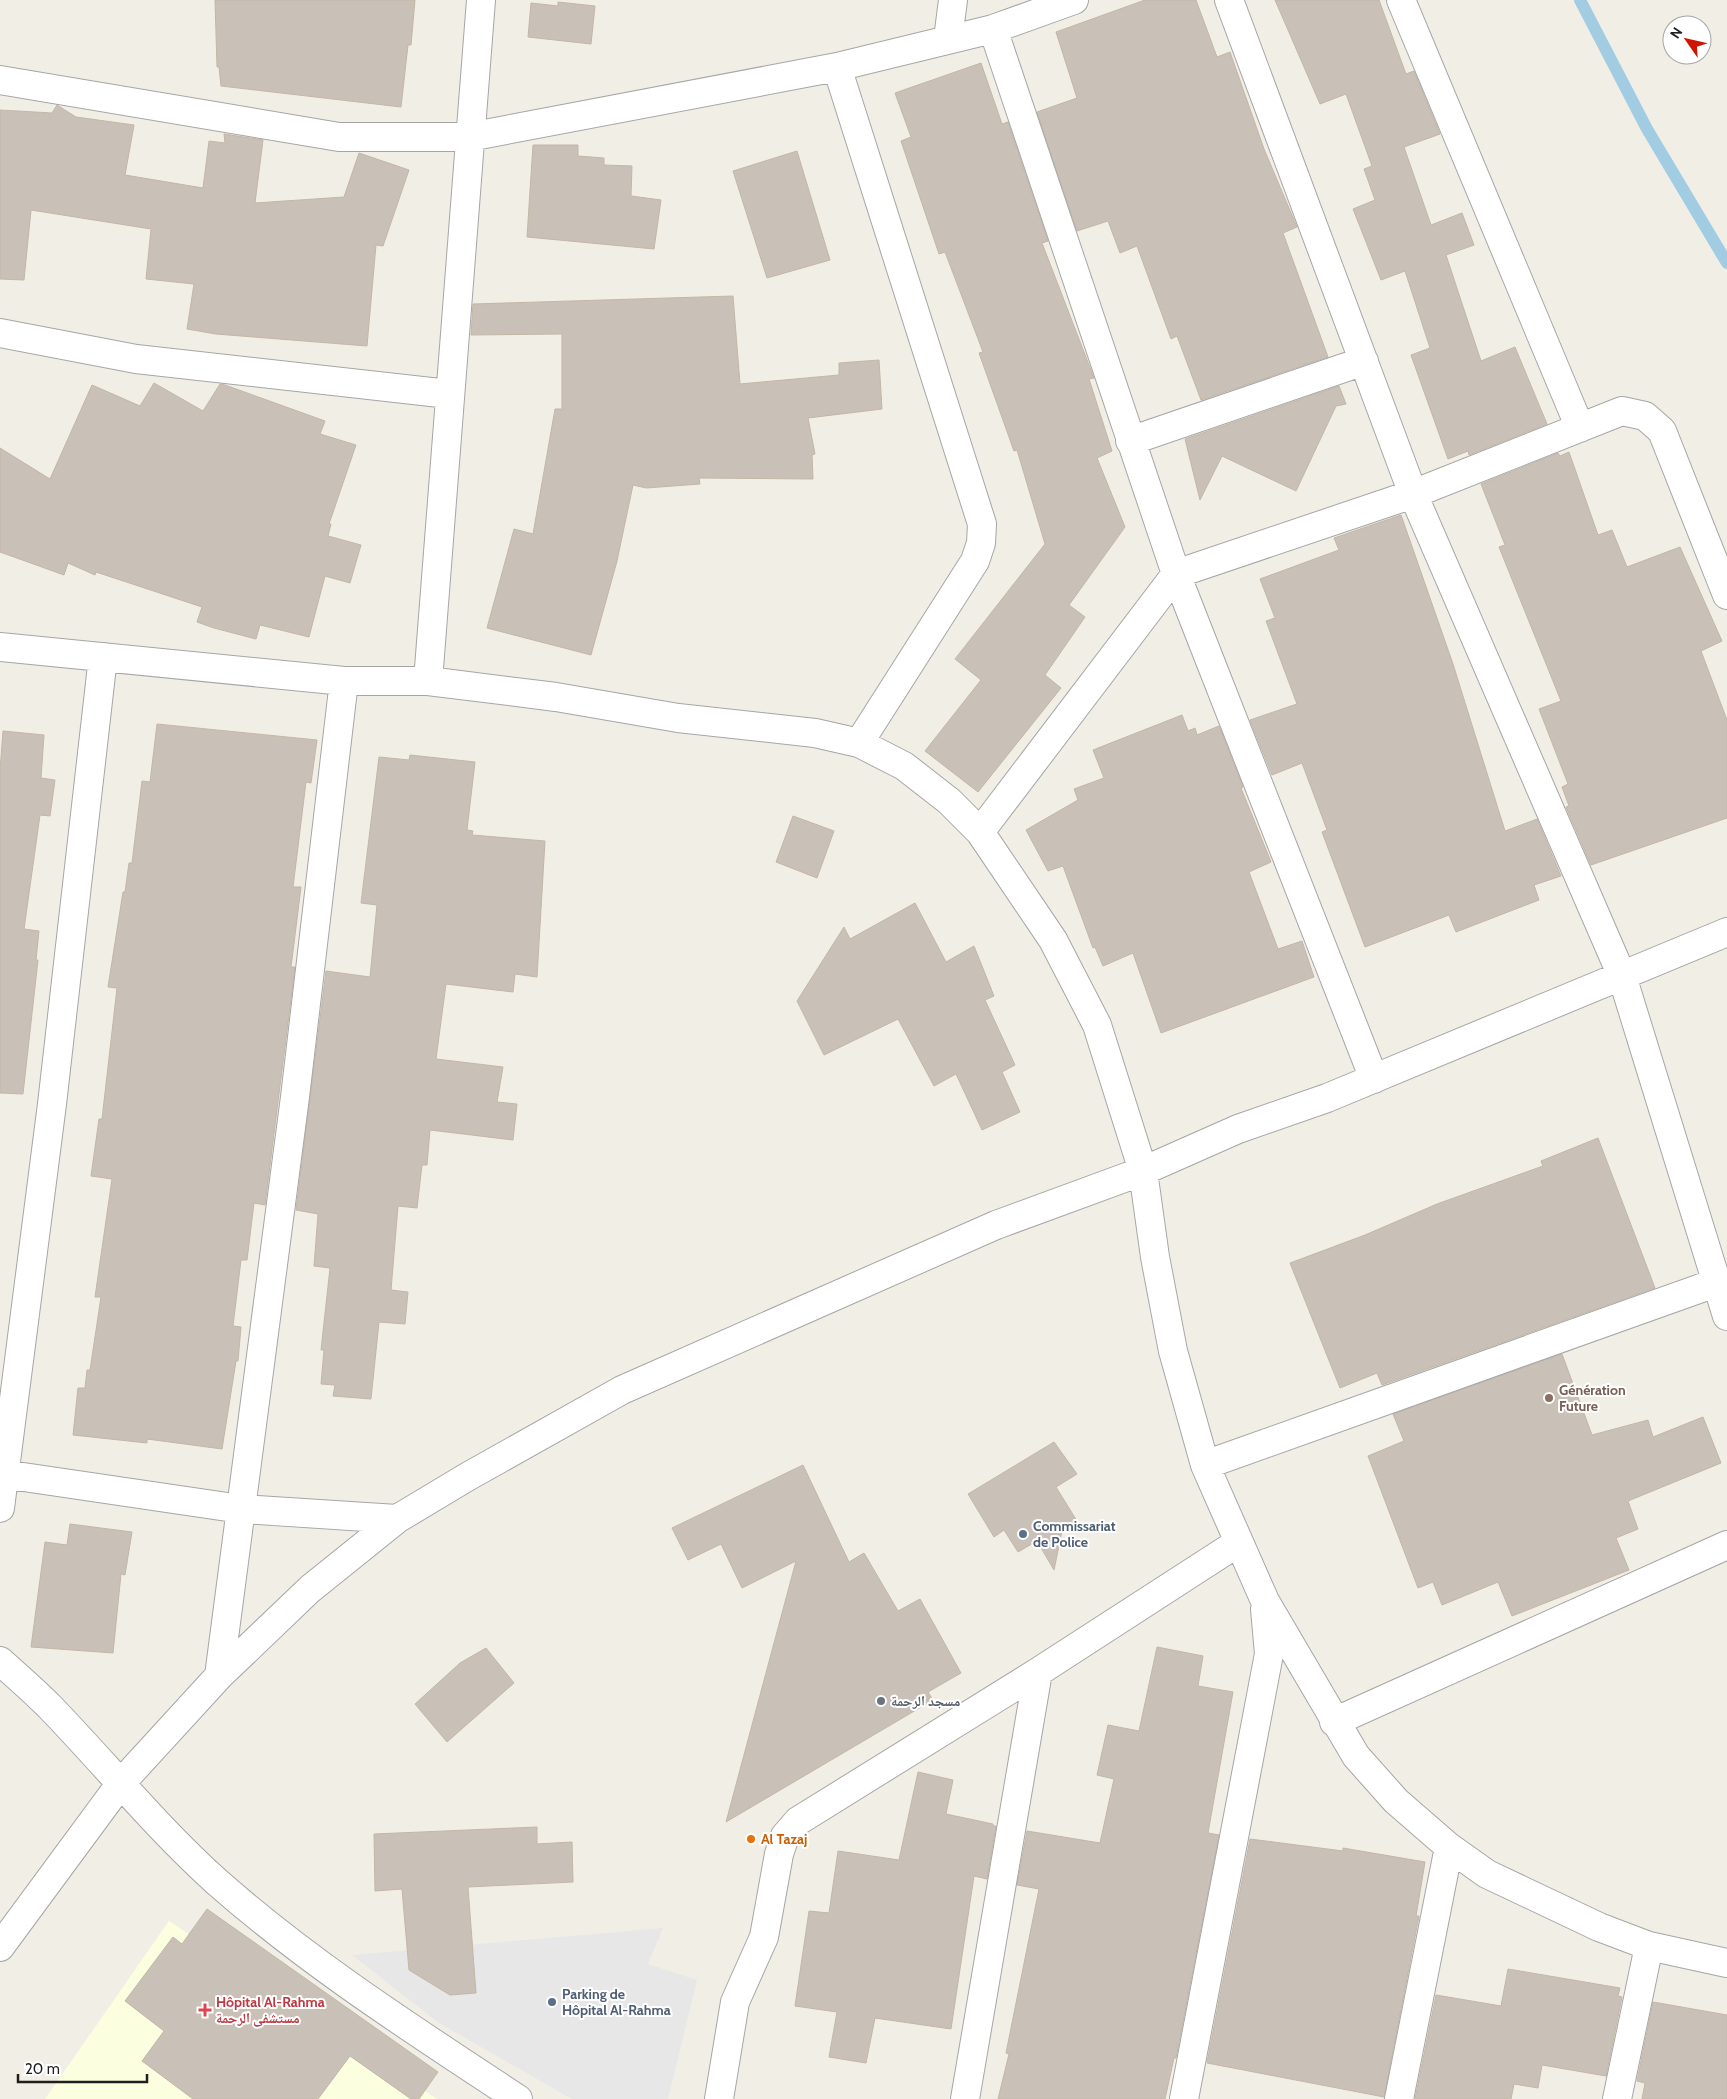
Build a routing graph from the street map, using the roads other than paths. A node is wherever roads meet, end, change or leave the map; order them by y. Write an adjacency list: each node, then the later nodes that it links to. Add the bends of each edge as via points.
1 (481, 0): 10 (street)
2 (953, 0): 7 (street)
3 (1074, 0): 6 (street)
4 (1229, 0): 12 (street)
5 (1401, 0): 14 (street)
6 (993, 28): 7 (street); 15 (street)
7 (948, 38): 8 (street)
8 (837, 68): 10 (street); 23 (street, via 982,524 975,561)
9 (0, 80): 10 (street, via 340,137)
10 (469, 137): 13 (street)
11 (0, 333): 13 (street, via 136,359)
12 (1364, 361): 15 (street); 16 (street)
13 (449, 394): 22 (street)
14 (1580, 428): 16 (street); 18 (street, via 1622,410 1645,416 1662,431)
15 (1130, 441): 17 (street)
16 (1413, 494): 17 (street); 26 (street)
17 (1176, 574): 24 (street); 27 (street)
18 (1727, 595)
19 (0, 647): 20 (street)
20 (103, 657): 21 (street); 32 (street, via 52,1104)
21 (344, 681): 22 (street); 34 (street)
22 (428, 681): 23 (street, via 678,718 815,733)
23 (859, 743): 24 (street, via 904,766 949,801)
24 (980, 832): 28 (street, via 1053,940 1098,1025)
25 (1727, 932): 26 (street)
26 (1622, 976): 27 (street); 29 (street)
27 (1374, 1079): 28 (street)
28 (1143, 1170): 31 (street, via 1173,1351); 35 (street, via 996,1225 622,1390)
29 (1718, 1282): 30 (street); 31 (street)
30 (1727, 1316)
31 (1204, 1465): 36 (street)
32 (3, 1474): 33 (street); 34 (street)
33 (0, 1508)
34 (241, 1509): 35 (street); 41 (street)
35 (397, 1520): 41 (street, via 310,1590)
36 (1239, 1542): 38 (street); 40 (street)
37 (1727, 1545): 42 (street)
38 (1265, 1601): 42 (street); 51 (street, via 1269,1654)
39 (0, 1661): 43 (street, via 49,1706)
40 (1038, 1672): 49 (street, via 798,1821 785,1836 764,1937 735,2002); 50 (street)
41 (219, 1676): 43 (street)
42 (1334, 1722): 44 (street, via 1356,1756 1396,1801)
43 (121, 1783): 46 (street); 48 (street, via 160,1828 218,1882 305,1953)
44 (1449, 1847): 45 (street, via 1487,1874 1599,1927); 52 (street)
45 (1649, 1946): 47 (street); 53 (street)
46 (0, 1947)
47 (1727, 1963)
48 (518, 2099)
49 (719, 2099)
50 (965, 2099)
51 (1184, 2099)
52 (1398, 2099)
53 (1617, 2099)

